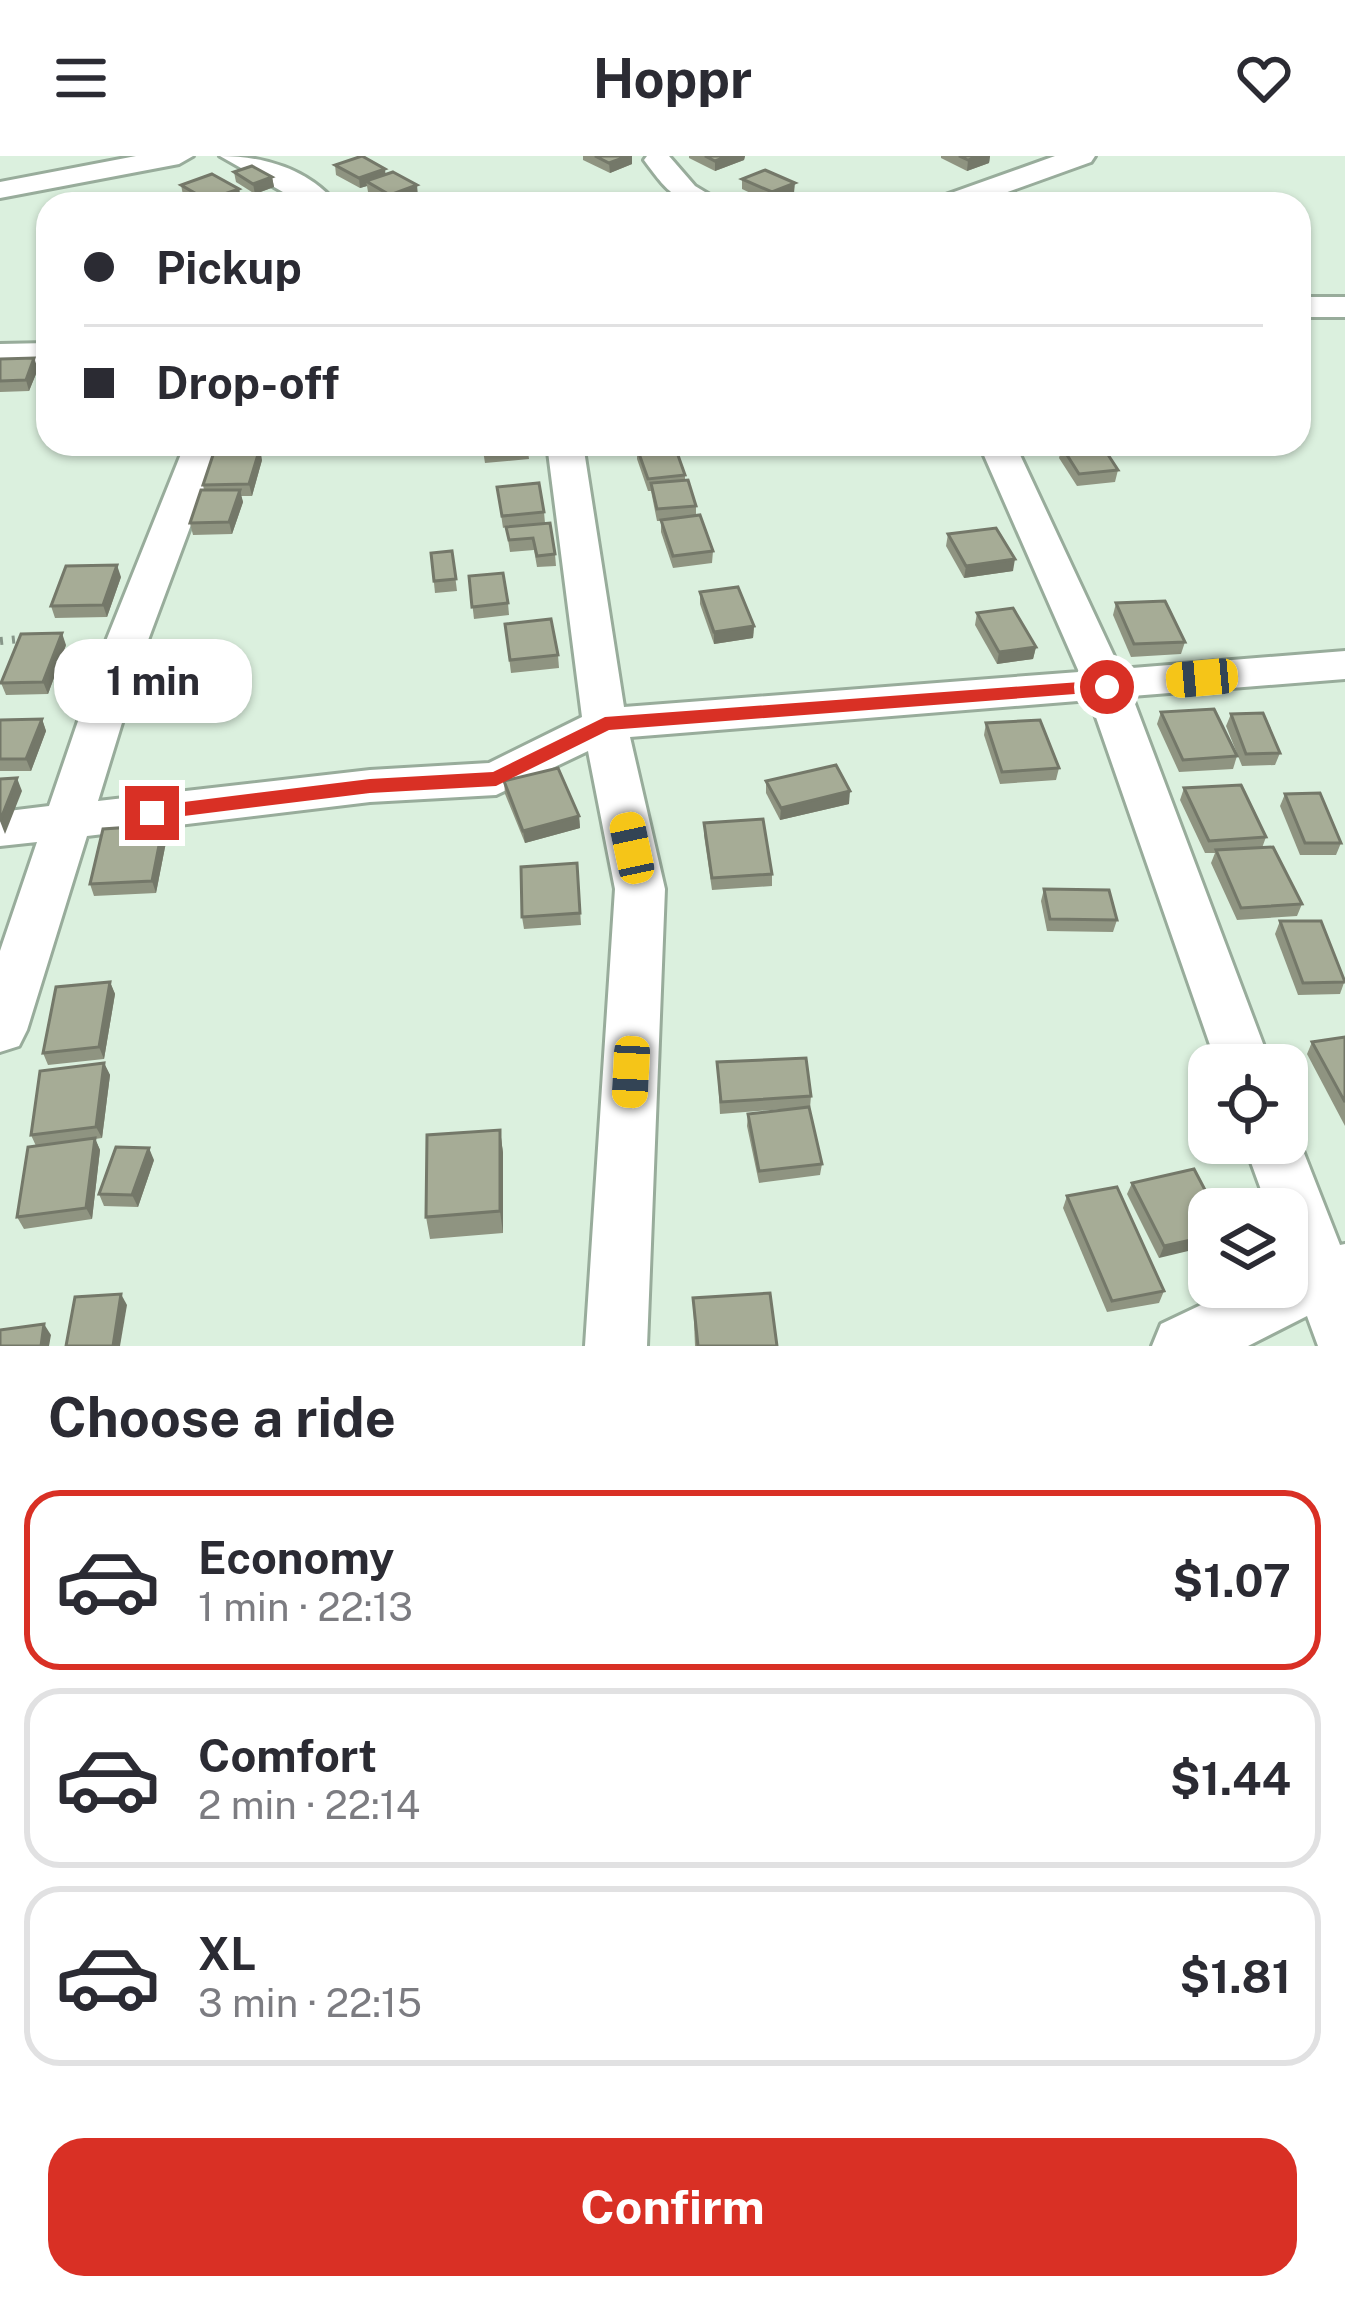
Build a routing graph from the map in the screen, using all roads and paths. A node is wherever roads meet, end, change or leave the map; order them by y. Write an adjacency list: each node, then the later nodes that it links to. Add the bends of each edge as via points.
1 (179, 156): 6 (street)
2 (234, 156): 7 (street)
3 (1081, 156): 5 (street)
4 (658, 160): 8 (street)
5 (1042, 161): 9 (street)
6 (0, 190)
7 (306, 192)
8 (685, 192)
9 (974, 192)
10 (1311, 307): 11 (street)
11 (1345, 307)
12 (36, 352): 13 (street)
13 (0, 354)
14 (198, 456): 17 (street)
15 (567, 456): 21 (street)
16 (1003, 456): 20 (street)
17 (129, 636): 18 (path); 22 (street)
18 (0, 641)
19 (1345, 665): 20 (street)
20 (1107, 687): 21 (street); 25 (street)
21 (605, 724): 22 (street, via 496,778); 29 (street, via 640,889)
22 (64, 824): 23 (street); 24 (street)
23 (0, 829)
24 (0, 1030)
25 (1236, 1044)
26 (1282, 1164): 27 (street)
27 (1333, 1275): 28 (street); 30 (street)
28 (1345, 1336)
29 (616, 1346)
30 (1183, 1346)

